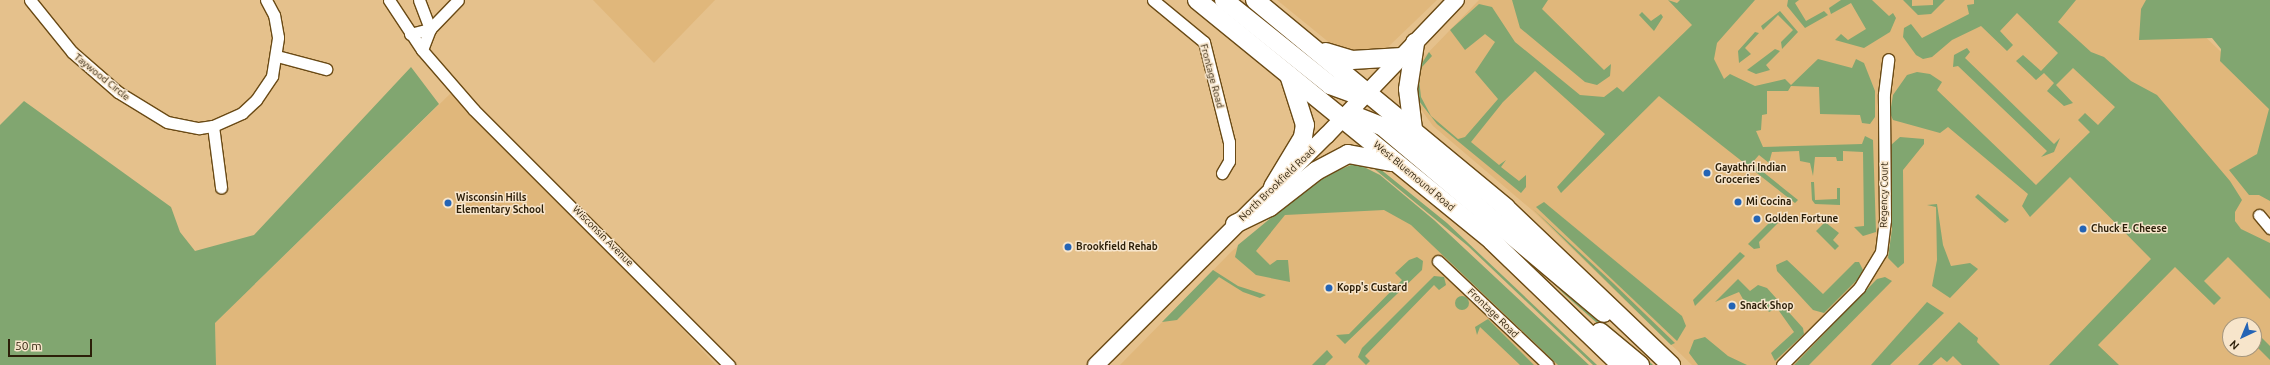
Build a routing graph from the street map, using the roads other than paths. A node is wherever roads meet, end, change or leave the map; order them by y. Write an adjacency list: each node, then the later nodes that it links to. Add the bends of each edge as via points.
1 (30, 0): 23 (street, Taywood Circle, via 72,52 118,92 167,122 199,128)
2 (266, 0): 16 (street, Taywood Circle, via 277,26)
3 (389, 0): 12 (street, Wisconsin Avenue)
4 (419, 0): 11 (street)
5 (458, 0): 11 (street)
6 (1153, 0): 26 (street, Frontage Road, via 1204,42 1229,142 1229,161)
7 (1197, 0): 20 (main road, West Bluemound Road)
8 (1224, 0): 21 (main road, via 1330,85 1355,94)
9 (1255, 0): 14 (main road)
10 (1456, 0): 13 (street, North Brookfield Road)
11 (430, 29): 12 (street); 15 (street)
12 (410, 34): 15 (street, Wisconsin Avenue)
13 (1415, 43): 17 (street, North Brookfield Road); 24 (main road, via 1408,89)
14 (1311, 46): 17 (main road, via 1352,60); 21 (main road)
15 (422, 50): 35 (street, Wisconsin Avenue, via 474,110)
16 (277, 56): 19 (street); 23 (street, Taywood Circle, via 272,76 256,100 242,113)
17 (1402, 57): 21 (street, North Brookfield Road)
18 (1888, 59): 41 (street, Regency Court, via 1884,94 1885,220 1881,252 1859,288)
19 (326, 69)
20 (1289, 75): 22 (main road, West Bluemound Road); 28 (main road, via 1305,125 1303,137)
21 (1369, 92): 22 (street, North Brookfield Road); 24 (main road)
22 (1343, 118): 25 (main road, West Bluemound Road); 28 (street, North Brookfield Road); 34 (main road, via 1358,117 1382,126 1583,298)
23 (213, 126): 27 (street)
24 (1413, 130): 34 (main road, via 1512,214)
25 (1402, 166): 30 (main road, via 1381,158 1348,154 1316,171 1270,207); 33 (main road, West Bluemound Road, via 1492,241)
26 (1222, 173)
27 (221, 187)
28 (1273, 187): 30 (street, North Brookfield Road)
29 (2259, 215): 31 (street)
30 (1235, 224): 36 (street, North Brookfield Road)
31 (2270, 228)
32 (1438, 261): 37 (street, Frontage Road)
33 (1555, 300): 38 (main road, West Bluemound Road); 39 (main road, via 1609,338)
34 (1646, 341): 40 (main road)
35 (729, 365)
36 (1096, 365)
37 (1548, 365)
38 (1621, 365)
39 (1640, 365)
40 (1671, 365)
41 (1782, 365)

